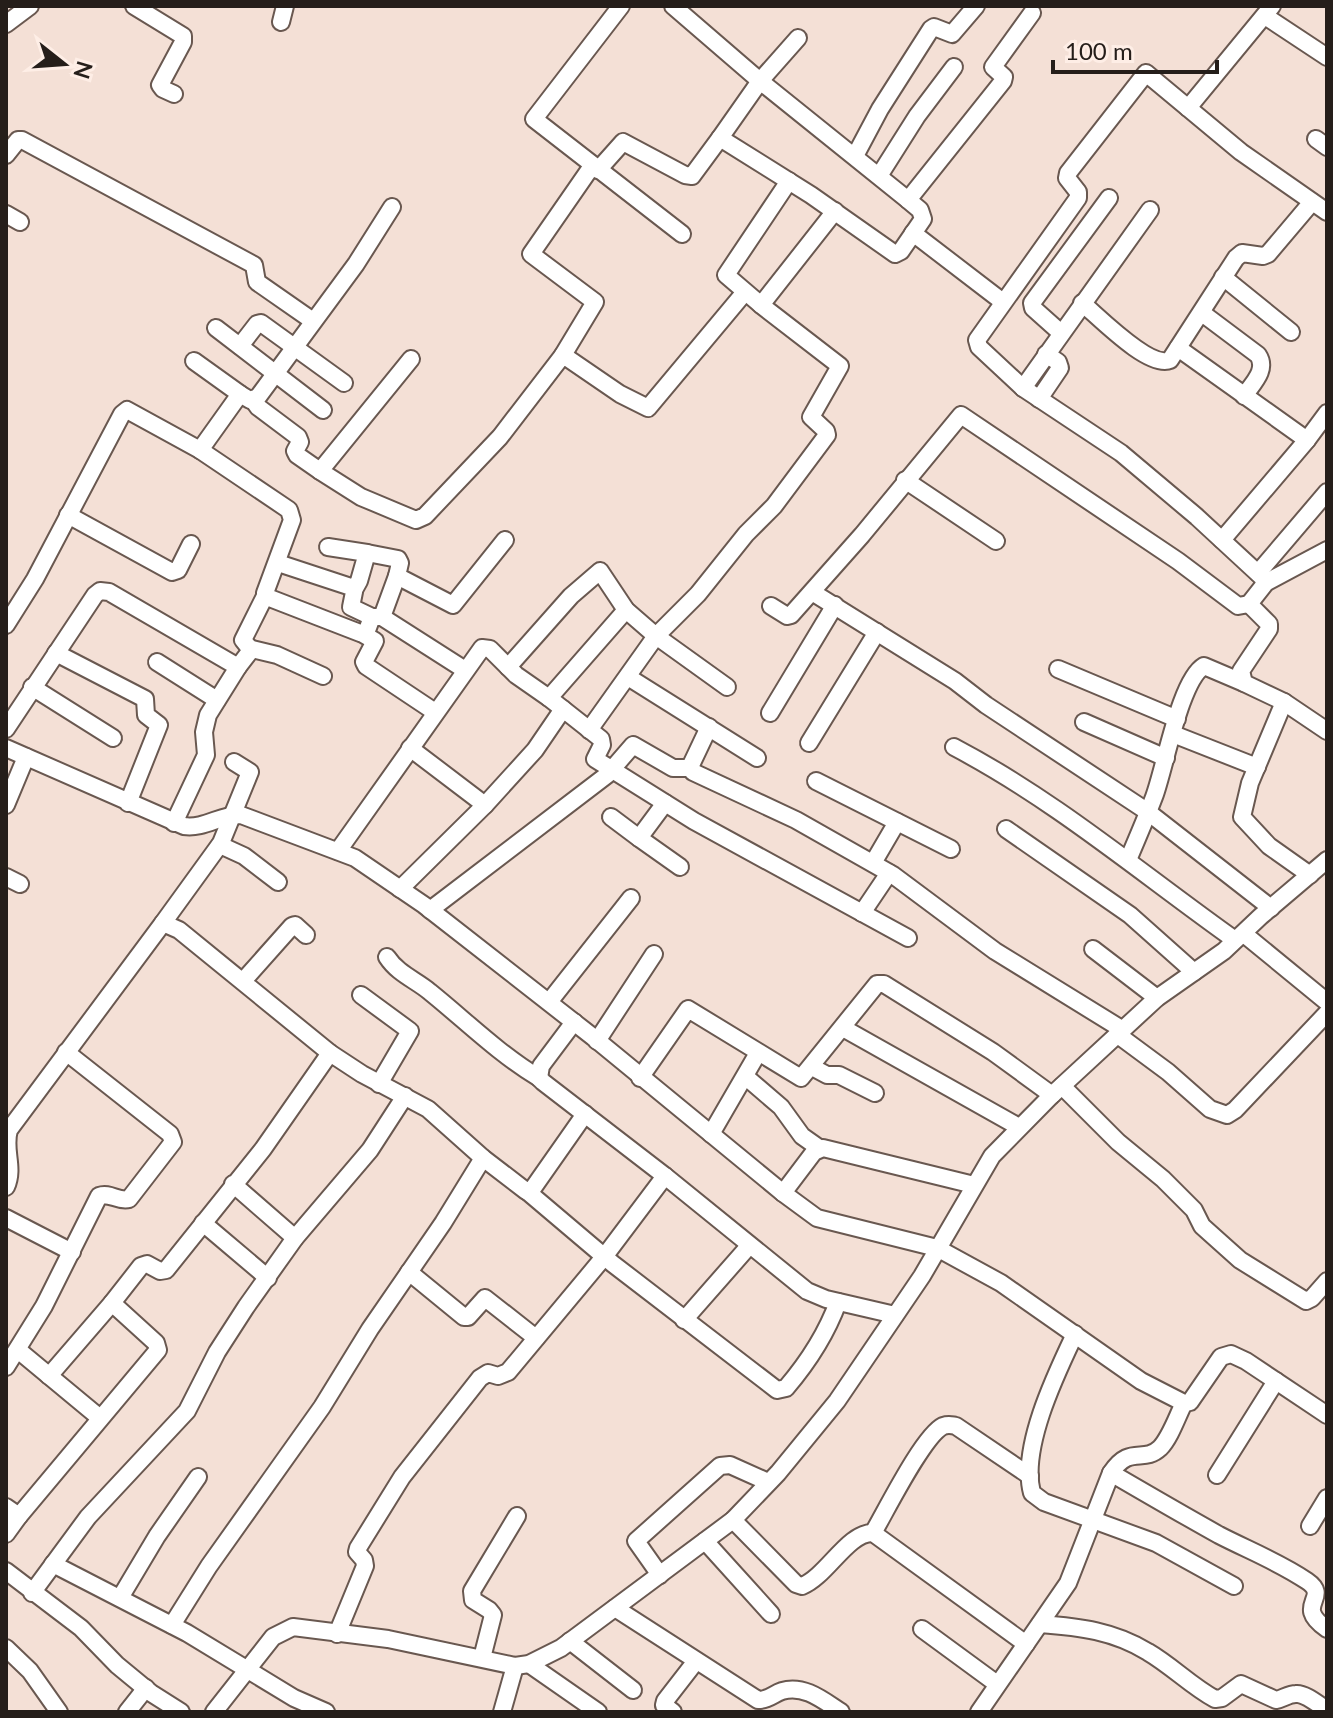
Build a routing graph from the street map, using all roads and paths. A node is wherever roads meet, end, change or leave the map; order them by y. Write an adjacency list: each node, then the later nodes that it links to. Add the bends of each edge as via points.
1 (30, 6): 8 (street)
2 (134, 6): 13 (street, via 183,36 160,85)
3 (621, 6): 18 (street, via 534,118)
4 (673, 6): 12 (street)
5 (976, 6): 17 (street, via 952,34 931,29)
6 (1269, 11): 10 (street); 14 (street)
7 (1032, 13): 22 (street, via 993,67 1003,81)
8 (6, 23)
9 (798, 38): 12 (street)
10 (1327, 57)
11 (954, 67): 19 (street)
12 (760, 81): 15 (street); 17 (street)
13 (174, 94)
14 (1188, 108): 23 (street); 32 (street, via 1145,75 1068,173 1078,198)
15 (720, 138): 18 (street, via 692,176 623,142); 20 (street)
16 (6, 155): 36 (street, via 22,140 179,222 254,265 257,282)
17 (855, 156): 19 (street)
18 (595, 168): 29 (street); 44 (street, via 531,254 595,302)
19 (879, 176): 22 (street)
20 (789, 181): 26 (street); 31 (street, via 727,272)
21 (1109, 198): 39 (street, via 1032,303)
22 (908, 200): 28 (street, via 923,214)
23 (1312, 202): 27 (street); 30 (street, via 1268,254 1242,253)
24 (392, 207): 36 (street)
25 (1150, 210): 33 (street)
26 (835, 211): 28 (street, via 895,254); 34 (street)
27 (1327, 212)
28 (913, 233): 32 (street)
29 (682, 234)
30 (1223, 277): 35 (street); 38 (street)
31 (745, 292): 34 (street); 44 (street, via 648,408)
32 (1003, 302): 49 (street, via 977,344)
33 (1082, 303): 39 (street); 42 (street, via 1157,362 1170,360)
34 (761, 305): 82 (street, via 840,366 811,415 827,435 774,506)
35 (1202, 313): 42 (street); 50 (street, via 1263,362)
36 (313, 321): 41 (street)
37 (216, 328): 40 (street)
38 (1291, 332)
39 (1061, 333): 43 (street)
40 (240, 346): 41 (street, via 259,322); 47 (street)
41 (295, 346): 47 (street); 48 (street)
42 (1178, 348): 50 (street)
43 (1046, 354): 49 (street); 52 (street, via 1060,368)
44 (563, 355): 57 (street, via 500,437 421,520 361,497)
45 (411, 359): 57 (street)
46 (194, 361): 51 (street)
47 (276, 372): 51 (street, via 258,397); 53 (street)
48 (344, 383)
49 (1023, 388): 52 (street)
50 (1244, 396): 55 (street)
51 (247, 397): 56 (street); 57 (street, via 298,437 297,455)
52 (1039, 399): 62 (street, via 1121,453)
53 (323, 410)
54 (1327, 413): 55 (street)
55 (1307, 440): 62 (street)
56 (200, 450): 60 (street, via 124,411); 68 (street, via 291,513)
57 (320, 471)
58 (905, 480): 63 (street); 72 (street); 74 (street, via 957,417 964,416 1238,606)
59 (1327, 492): 70 (street)
60 (68, 515): 64 (street, via 172,572); 79 (street)
61 (505, 540): 69 (street, via 456,605)
62 (1222, 540): 70 (street)
63 (996, 541)
64 (191, 544)
65 (328, 547): 67 (street)
66 (1327, 550): 70 (street)
67 (367, 553): 69 (street, via 398,559); 71 (street)
68 (278, 563): 71 (street); 73 (street)
69 (397, 576): 78 (street)
70 (1261, 578): 74 (street)
71 (354, 590): 78 (street, via 351,607)
72 (812, 592): 75 (street); 76 (street, via 788,617)
73 (265, 596): 81 (street); 83 (street, via 243,640)
74 (1249, 604): 92 (street, via 1270,627 1241,671)
75 (835, 605): 80 (street); 99 (street)
76 (771, 606)
77 (626, 610): 82 (street); 87 (street, via 600,571); 97 (street)
78 (377, 617): 81 (street); 89 (street)
79 (6, 625)
80 (877, 632): 107 (street); 123 (street)
81 (363, 634): 98 (street, via 375,641 366,666)
82 (656, 636): 91 (street); 94 (street)
83 (252, 649): 86 (street); 90 (street)
84 (56, 653): 86 (street, via 95,595 104,590); 93 (street); 119 (street, via 145,699 146,715 158,722)
85 (157, 662): 95 (street)
86 (238, 667): 95 (street)
87 (508, 667): 89 (street, via 487,647); 97 (street)
88 (1058, 669): 101 (street)
89 (465, 670): 98 (street)
90 (323, 676)
91 (628, 677): 102 (street); 104 (street)
92 (1244, 683): 96 (street); 101 (street, via 1204,666 1196,670)
93 (32, 687): 103 (street); 106 (street)
94 (727, 687)
95 (217, 700): 127 (street, via 204,724 206,755)
96 (1284, 702): 105 (street); 115 (street)
97 (556, 704): 104 (street); 122 (street, via 535,750)
98 (435, 712): 110 (street)
99 (770, 713)
100 (1084, 722): 113 (street)
101 (1175, 726): 113 (street); 115 (street)
102 (709, 727): 112 (street); 116 (street)
103 (6, 729)
104 (589, 730): 117 (street, via 602,741 595,759)
105 (1327, 731)
106 (113, 738)
107 (809, 743)
108 (954, 747): 133 (street, via 1022,785)
109 (6, 748): 111 (street)
110 (410, 748): 122 (street); 132 (street)
111 (26, 757): 119 (street); 121 (street)
112 (757, 758)
113 (1166, 758): 123 (street)
114 (234, 762): 124 (street, via 250,772)
115 (1257, 767): 138 (street, via 1242,817 1269,846)
116 (690, 768): 117 (street, via 673,768 633,745); 135 (street)
117 (612, 771): 120 (street); 143 (street)
118 (816, 781): 126 (street)
119 (128, 803): 127 (street)
120 (665, 803): 129 (street); 144 (street)
121 (6, 805)
122 (485, 805): 140 (street)
123 (1148, 812): 133 (street); 142 (street)
124 (231, 817): 127 (street, via 194,828); 130 (street); 132 (street, via 255,820)
125 (611, 817): 129 (street)
126 (897, 822): 131 (street); 135 (street)
127 (174, 823)
128 (1006, 829): 152 (street, via 1130,915)
129 (639, 838): 136 (street)
130 (220, 844): 139 (street); 145 (street)
131 (951, 849)
132 (338, 851): 140 (street)
133 (1128, 860): 147 (street)
134 (1327, 861): 138 (street)
135 (873, 863): 137 (street)
136 (680, 867)
137 (889, 873): 144 (street); 161 (street)
138 (1310, 875): 142 (street)
139 (278, 882)
140 (400, 889): 143 (street)
141 (631, 898): 156 (street)
142 (1271, 908): 147 (street)
143 (430, 910): 156 (street)
144 (862, 913): 148 (street)
145 (163, 923): 153 (street); 163 (street)
146 (306, 935): 153 (street, via 292,926)
147 (1239, 937): 152 (street); 157 (street)
148 (908, 938)
149 (1093, 949): 155 (street)
150 (654, 954): 162 (street)
151 (387, 957): 168 (street)
152 (1194, 972): 155 (street)
153 (243, 981): 164 (street)
154 (361, 995): 170 (street, via 410,1031)
155 (1157, 998): 161 (street)
156 (549, 1002): 159 (street)
157 (1327, 1002)
158 (1327, 1013): 161 (street, via 1227,1115 1210,1109)
159 (574, 1022): 162 (street); 168 (street, via 541,1066)
160 (843, 1028): 166 (street); 171 (street, via 877,984 884,984); 175 (street)
161 (1120, 1033): 171 (street)
162 (597, 1041): 169 (street)
163 (66, 1052): 181 (street, via 9,1130 11,1172); 190 (street, via 173,1138 129,1199 99,1196)
164 (330, 1053): 170 (street); 180 (street)
165 (758, 1053): 166 (street, via 799,1078); 167 (street); 169 (street, via 688,1009)
166 (812, 1067): 172 (street)
167 (746, 1077): 176 (street); 177 (street)
168 (539, 1078): 174 (street)
169 (640, 1078): 176 (street)
170 (379, 1084): 173 (street)
171 (1057, 1090): 175 (street); 194 (street, via 1163,1179 1194,1210 1202,1226 1240,1260 1306,1301)
172 (875, 1093)
173 (405, 1096): 178 (street, via 428,1109); 187 (street, via 370,1150)
174 (585, 1114): 179 (street); 182 (street)
175 (1019, 1127): 184 (street, via 992,1156)
176 (711, 1134): 183 (street)
177 (819, 1148): 183 (street); 184 (street, via 886,1161)
178 (483, 1158): 182 (street); 192 (street)
179 (665, 1176): 188 (street); 191 (street)
180 (233, 1184): 186 (street); 187 (street)
181 (6, 1187)
182 (528, 1192): 191 (street)
183 (783, 1193): 189 (street, via 817,1218)
184 (967, 1196): 189 (street)
185 (6, 1218): 190 (street)
186 (203, 1223): 193 (street); 196 (street, via 166,1270 141,1266)
187 (295, 1238): 193 (street)
188 (749, 1246): 195 (street, via 807,1291); 198 (street)
189 (937, 1248): 197 (street); 199 (street, via 1001,1283)
190 (72, 1252): 201 (street)
191 (604, 1257): 198 (street); 200 (street)
192 (409, 1272): 200 (street, via 464,1317 485,1298); 231 (street)
193 (268, 1278): 222 (street, via 217,1352 187,1411 88,1517)
194 (1327, 1281)
195 (838, 1302): 197 (street); 198 (street, via 822,1342 782,1390 772,1388)
196 (112, 1303): 203 (street); 207 (street, via 158,1350)
197 (895, 1315): 212 (street, via 837,1401)
198 (684, 1320)
199 (1075, 1334): 205 (street, via 1141,1381); 210 (street, via 1042,1412)
200 (536, 1338): 234 (street, via 505,1374 480,1378 385,1502 358,1548 365,1566)
201 (18, 1350): 202 (street); 203 (street)
202 (6, 1367)
203 (49, 1376): 207 (street)
204 (1276, 1381): 205 (street, via 1228,1354); 206 (street); 209 (street)
205 (1184, 1403): 208 (street, via 1162,1447 1120,1460)
206 (1327, 1415)
207 (100, 1418): 214 (street)
208 (1111, 1473): 216 (street); 233 (street, via 1307,1581 1317,1594 1311,1614)
209 (1217, 1475)
210 (1030, 1476): 216 (street, via 1032,1493 1044,1502); 219 (street, via 947,1424 926,1444)
211 (198, 1477): 227 (street)
212 (768, 1482): 217 (street); 224 (street, via 730,1465 720,1466 636,1541)
213 (1327, 1498): 218 (street)
214 (13, 1511): 220 (street)
215 (517, 1516): 238 (street, via 472,1591 473,1600 493,1615)
216 (1095, 1519): 225 (street, via 1156,1543); 230 (street, via 1068,1583)
217 (733, 1520): 219 (street, via 802,1586 855,1538); 221 (street)
218 (1310, 1526)
219 (873, 1533): 236 (street)
220 (6, 1534)
221 (705, 1541): 224 (street); 229 (street)
222 (53, 1564): 226 (street); 227 (street)
223 (6, 1571): 226 (street)
224 (660, 1575): 228 (street)
225 (1234, 1586)
226 (32, 1593): 243 (street, via 81,1628)
227 (120, 1598): 231 (street)
228 (615, 1608): 235 (street); 239 (street)
229 (771, 1614)
230 (1040, 1624): 236 (street); 246 (street, via 1119,1636 1215,1699 1241,1684 1276,1700 1301,1694)
231 (172, 1625): 241 (street)
232 (922, 1629): 242 (street)
233 (1327, 1629)
234 (337, 1634): 238 (street); 241 (street, via 284,1629)
235 (570, 1641): 240 (street); 244 (street)
236 (1026, 1644): 242 (street)
237 (6, 1648): 247 (street)
238 (482, 1658): 240 (street)
239 (696, 1661): 245 (street, via 758,1700); 254 (street, via 665,1701)
240 (522, 1665): 252 (street); 253 (street)
241 (247, 1669): 250 (street); 251 (street)
242 (997, 1684): 257 (street)
243 (146, 1688): 248 (street); 249 (street)
244 (633, 1690)
245 (783, 1691): 255 (street); 256 (street, via 811,1693)
246 (1327, 1710)
247 (59, 1712)
248 (127, 1712)
249 (181, 1712)
250 (214, 1712)
251 (326, 1712)
252 (502, 1712)
253 (598, 1712)
254 (673, 1712)
255 (771, 1712)
256 (841, 1712)
257 (979, 1712)

